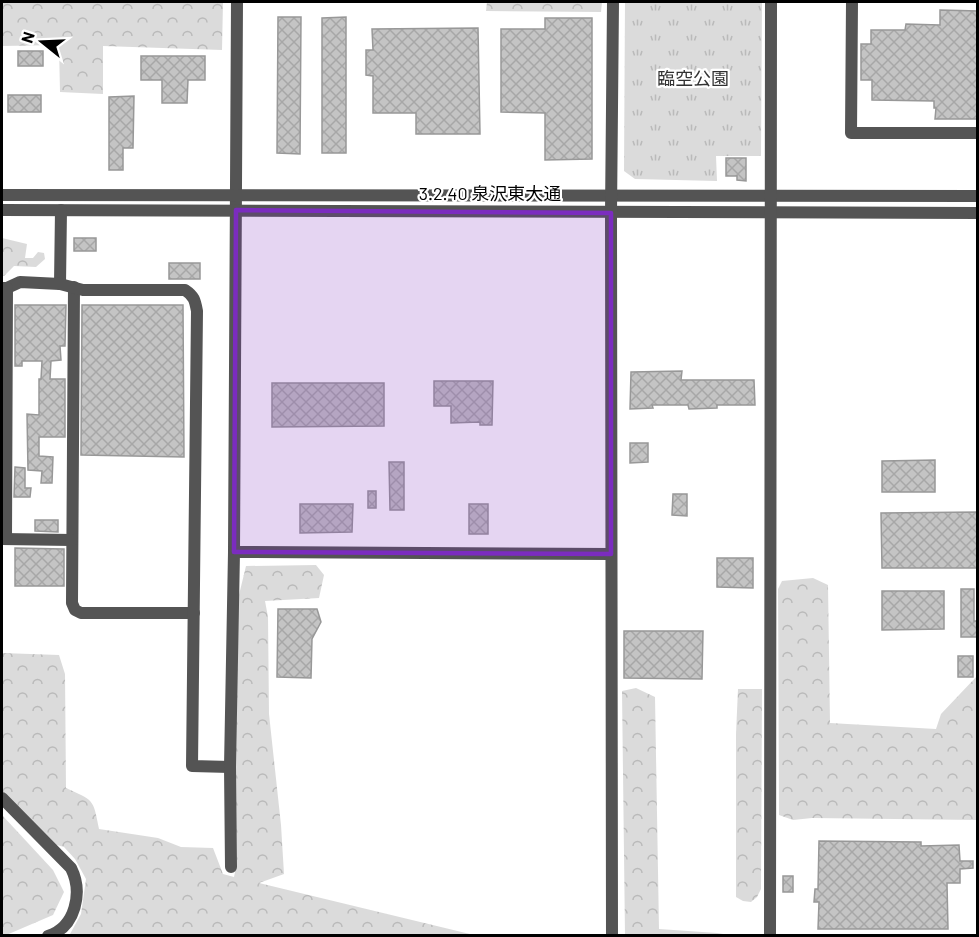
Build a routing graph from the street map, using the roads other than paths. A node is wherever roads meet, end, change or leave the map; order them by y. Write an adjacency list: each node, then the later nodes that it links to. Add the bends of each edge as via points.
1 (237, 2): 7 (street)
2 (613, 2): 8 (street)
3 (771, 2): 9 (street)
4 (852, 2): 5 (street, via 851,133)
5 (978, 133)
6 (2, 195): 7 (street, 3.2.40 泉沢東大通)
7 (237, 196): 8 (street, 3.2.40 泉沢東大通); 13 (street)
8 (611, 196): 9 (street, 3.2.40 泉沢東大通); 14 (street)
9 (771, 196): 10 (street, 3.2.40 泉沢東大通); 15 (street)
10 (978, 196)
11 (2, 210): 12 (street, 3.2.40 泉沢東大通)
12 (61, 210): 13 (street, 3.2.40 泉沢東大通); 17 (street)
13 (236, 210): 14 (street, 3.2.40 泉沢東大通); 22 (street)
14 (611, 213): 15 (street, 3.2.40 泉沢東大通); 23 (street)
15 (771, 213): 16 (street, 3.2.40 泉沢東大通); 30 (street)
16 (978, 213)
17 (60, 284): 18 (street); 19 (street, via 20,282)
18 (74, 287): 21 (street); 24 (street, via 185,290 195,300)
19 (4, 288): 20 (street)
20 (4, 539): 21 (street)
21 (72, 540): 24 (street, via 75,610)
22 (234, 552): 23 (street); 25 (street)
23 (611, 555): 29 (street)
24 (194, 613): 25 (street, via 192,766)
25 (230, 767): 27 (street)
26 (2, 798): 28 (street, via 71,868 75,877 73,912 64,927)
27 (231, 867)
28 (48, 936)
29 (612, 936)
30 (770, 936)

